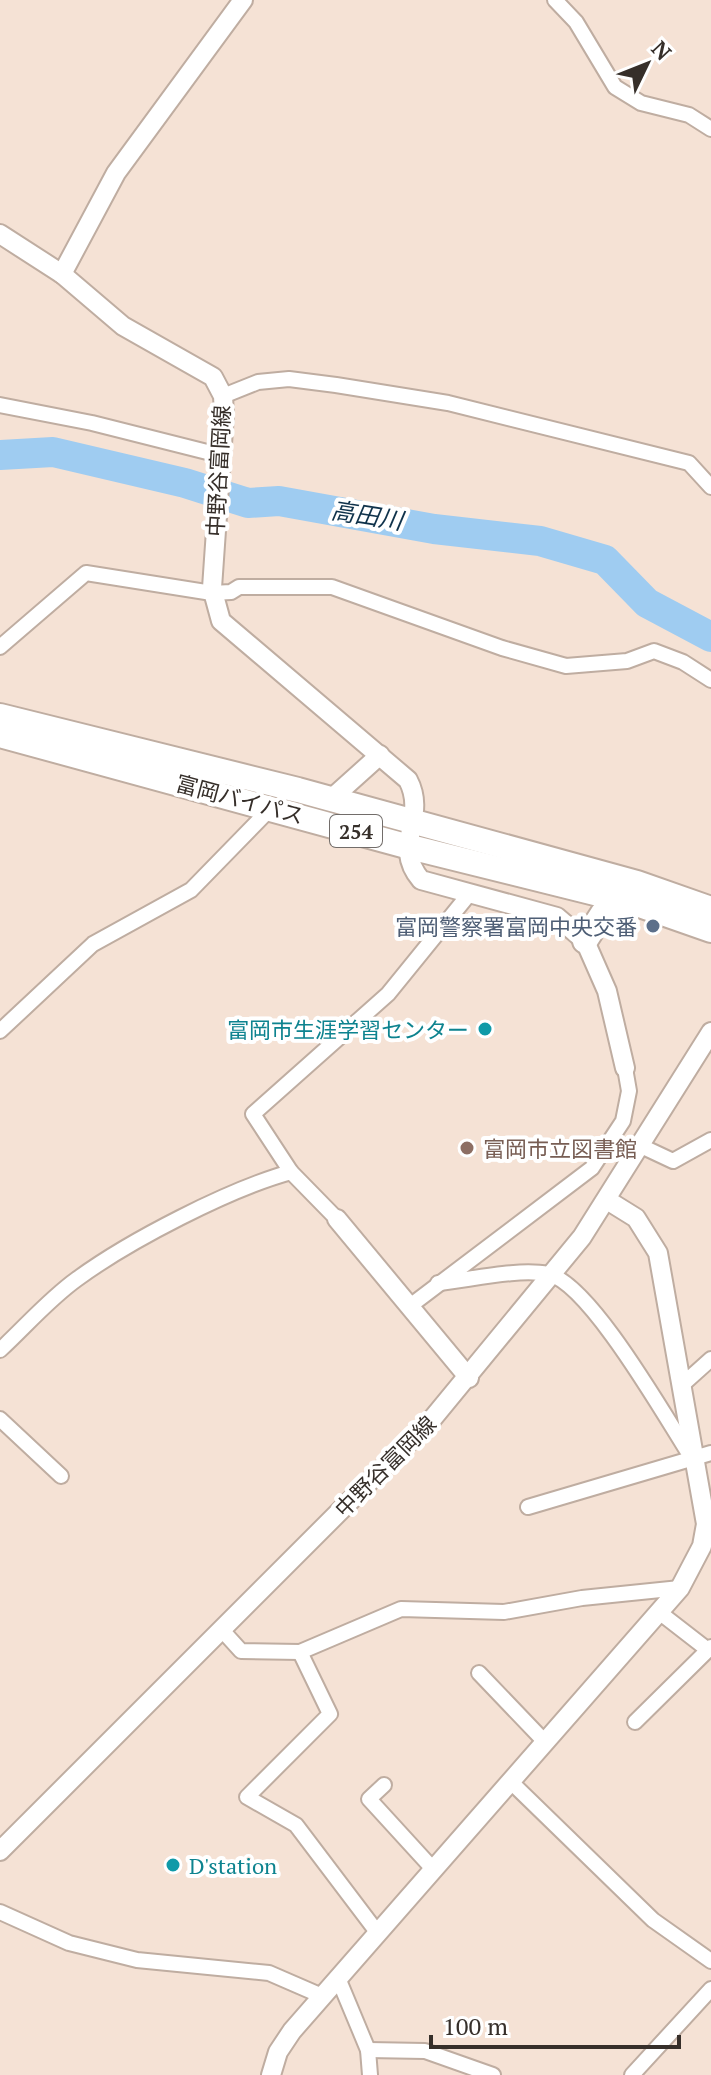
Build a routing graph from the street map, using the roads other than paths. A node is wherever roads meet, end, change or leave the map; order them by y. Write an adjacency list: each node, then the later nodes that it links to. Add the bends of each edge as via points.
1 (243, 0): 5 (main road, via 116,173)
2 (555, 0): 3 (street, via 576,22 615,87 641,103 689,115)
3 (711, 129)
4 (0, 234): 5 (main road, 中野谷富岡線)
5 (62, 274): 6 (main road, 中野谷富岡線, via 123,326 205,370)
6 (223, 396): 8 (main road, 中野谷富岡線); 9 (street, via 258,382 289,379 448,403 678,459 689,463)
7 (0, 405): 8 (street)
8 (219, 459): 10 (main road, 中野谷富岡線)
9 (711, 487)
10 (212, 590): 11 (street, via 86,573); 12 (street, via 332,587 566,666 627,661 654,651); 15 (main road, 中野谷富岡線, via 221,621 238,638)
11 (0, 647)
12 (711, 680)
13 (0, 716): 16 (highway, 富岡バイパス / 254)
14 (0, 735): 17 (highway, 富岡バイパス / 254)
15 (380, 755): 16 (main road); 18 (main road, 中野谷富岡線, via 412,789)
16 (331, 799): 18 (highway, 富岡バイパス / 254)
17 (272, 807): 19 (highway, 富岡バイパス / 254); 25 (street, via 191,890 93,944)
18 (413, 822): 19 (main road, 中野谷富岡線); 22 (highway, 富岡バイパス / 254, via 637,883)
19 (406, 846): 20 (main road, via 409,867 421,880); 21 (highway, 富岡バイパス / 254)
20 (470, 893): 24 (main road, via 557,917); 30 (street, via 388,994 253,1114)
21 (631, 902): 23 (highway, 富岡バイパス / 254); 24 (highway, via 603,913)
22 (711, 909)
23 (711, 930)
24 (585, 941): 27 (main road, via 607,991)
25 (0, 1031)
26 (711, 1032): 29 (main road, 中野谷富岡線)
27 (625, 1068): 34 (street, via 629,1091 623,1121 601,1157)
28 (711, 1140): 29 (street, via 673,1161)
29 (641, 1146): 31 (main road, 中野谷富岡線)
30 (291, 1172): 32 (street); 36 (street, via 260,1181 119,1252 75,1280)
31 (607, 1200): 33 (main road, 中野谷富岡線); 39 (main road, via 636,1218 658,1253)
32 (337, 1219): 35 (main road)
33 (554, 1276): 34 (street, via 531,1273); 38 (main road, 中野谷富岡線); 42 (street, via 589,1303)
34 (438, 1283): 35 (street)
35 (410, 1306): 38 (main road)
36 (0, 1350)
37 (711, 1359): 39 (street)
38 (469, 1378): 48 (main road, 中野谷富岡線)
39 (682, 1385): 42 (main road)
40 (0, 1419): 43 (street)
41 (711, 1453): 42 (street)
42 (693, 1460): 44 (street); 45 (main road, via 706,1524)
43 (61, 1476)
44 (528, 1507)
45 (704, 1559): 46 (main road)
46 (680, 1588): 47 (main road); 50 (street, via 504,1612 401,1609)
47 (659, 1612): 49 (street); 53 (main road)
48 (221, 1629): 50 (street, via 241,1651); 56 (main road, 中野谷富岡線)
49 (709, 1648): 52 (street)
50 (300, 1652): 59 (street, via 330,1714 247,1797 296,1825)
51 (479, 1673): 53 (street)
52 (635, 1722)
53 (545, 1742): 54 (main road)
54 (511, 1782): 57 (main road); 60 (street, via 653,1920)
55 (384, 1785): 57 (street, via 369,1799)
56 (0, 1851)
57 (433, 1869): 59 (main road)
58 (0, 1912): 63 (street, via 69,1943 137,1960 269,1973)
59 (377, 1932): 61 (main road)
60 (711, 1961)
61 (338, 1978): 63 (main road); 64 (street)
62 (711, 1989): 68 (street)
63 (322, 1996): 65 (main road, via 278,2052)
64 (368, 2050): 66 (street); 67 (street, via 425,2051)
65 (271, 2075)
66 (370, 2075)
67 (493, 2075)
68 (632, 2075)

